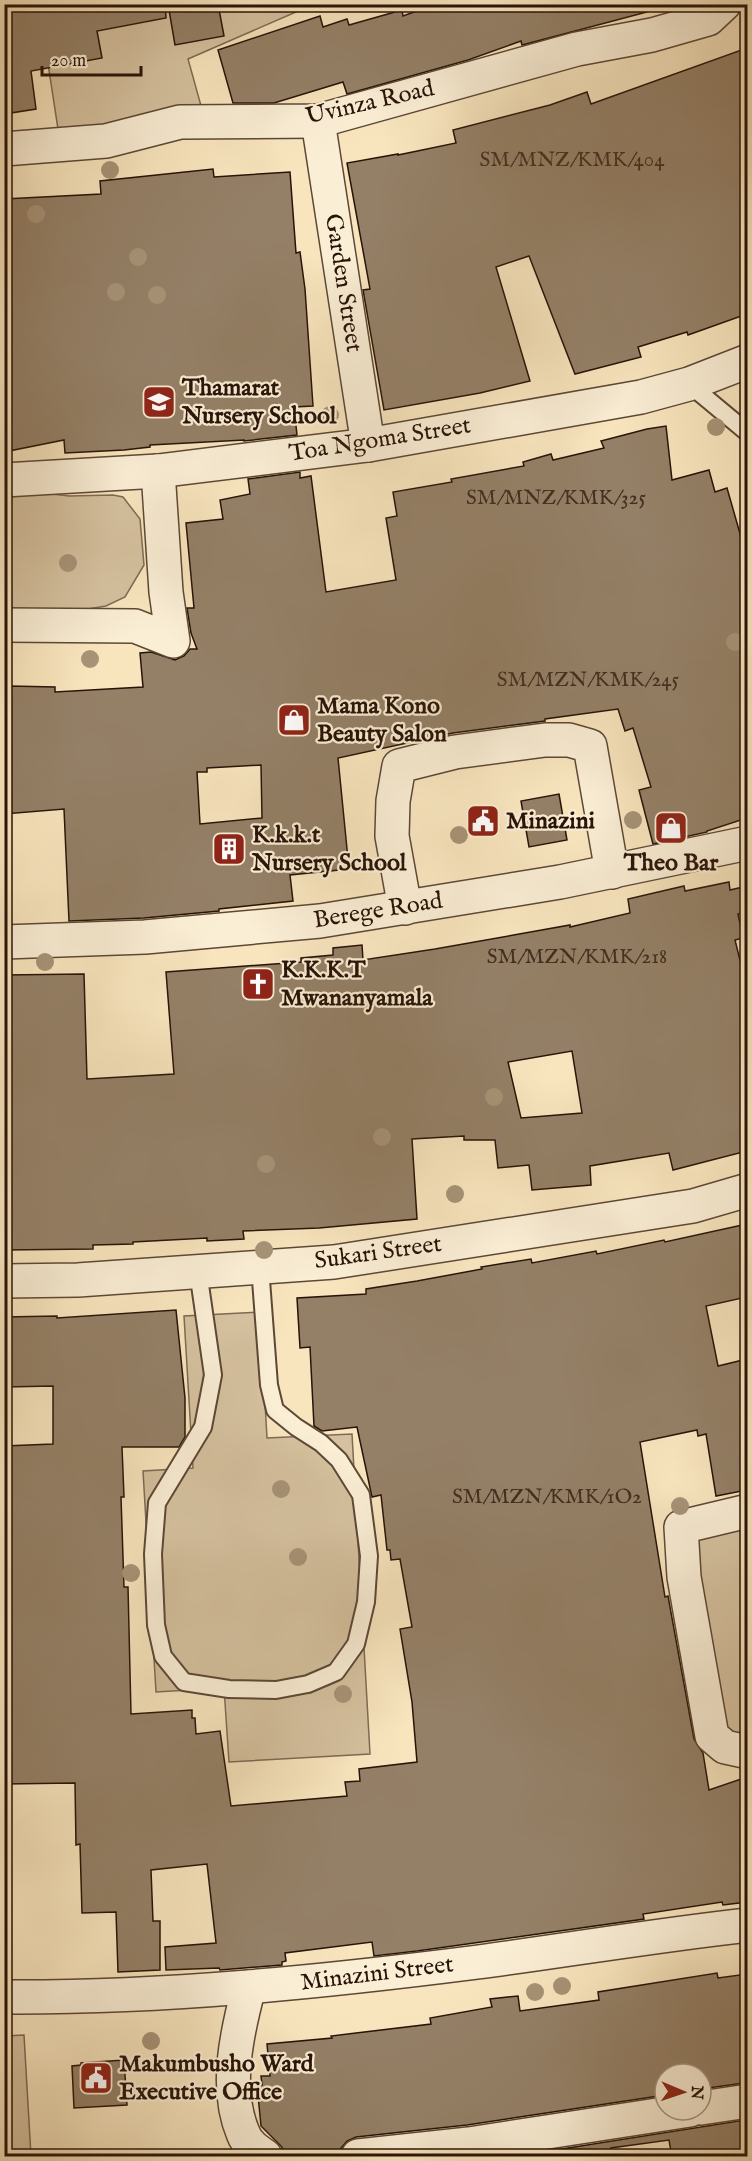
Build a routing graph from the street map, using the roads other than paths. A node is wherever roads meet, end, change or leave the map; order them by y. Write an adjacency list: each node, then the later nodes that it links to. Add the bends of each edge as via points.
1 (724, 4): 2 (street, Uvinza Road, via 708,19 652,35 577,49)
2 (318, 121): 3 (street, Uvinza Road, via 180,122 106,141); 7 (street, Garden Street)
3 (4, 149)
4 (747, 361): 5 (street, Toa Ngoma Street)
5 (689, 384): 6 (lane); 7 (street, Toa Ngoma Street, via 641,397)
6 (747, 433)
7 (368, 444): 8 (street, Toa Ngoma Street)
8 (158, 471): 9 (street, Toa Ngoma Street); 10 (street, via 173,641 135,626)
9 (4, 480)
10 (4, 625)
11 (747, 843): 12 (street, Berege Road)
12 (612, 872): 13 (street, Berege Road); 13 (street, via 590,746 569,740 545,740 455,752 399,766 392,836)
13 (405, 908): 14 (street, Berege Road, via 320,921 145,937)
14 (4, 942)
15 (747, 1190): 16 (street, Sukari Street, via 693,1206 334,1262)
16 (260, 1267): 17 (street, Sukari Street); 17 (lane, via 269,1385 275,1410 339,1460 361,1495 369,1556 366,1602 356,1644 336,1672 308,1684 276,1690 229,1689 184,1682 163,1656 156,1625 153,1554 157,1503 203,1427 213,1375)
17 (198, 1271): 18 (street, Sukari Street)
18 (4, 1281)
19 (747, 1511): 20 (street, via 681,1527 684,1577 712,1736 725,1748)
20 (747, 1752)
21 (747, 1924): 22 (street, Minazini Street, via 396,1972)
22 (249, 1987): 23 (street, Minazini Street, via 129,1995); 29 (street, via 234,2069 235,2106 243,2134)
23 (4, 1997)
24 (747, 2101): 25 (street)
25 (713, 2106)
26 (653, 2117): 27 (street)
27 (470, 2150): 28 (street)
28 (411, 2154): 30 (street)
29 (265, 2157)
30 (358, 2157)

